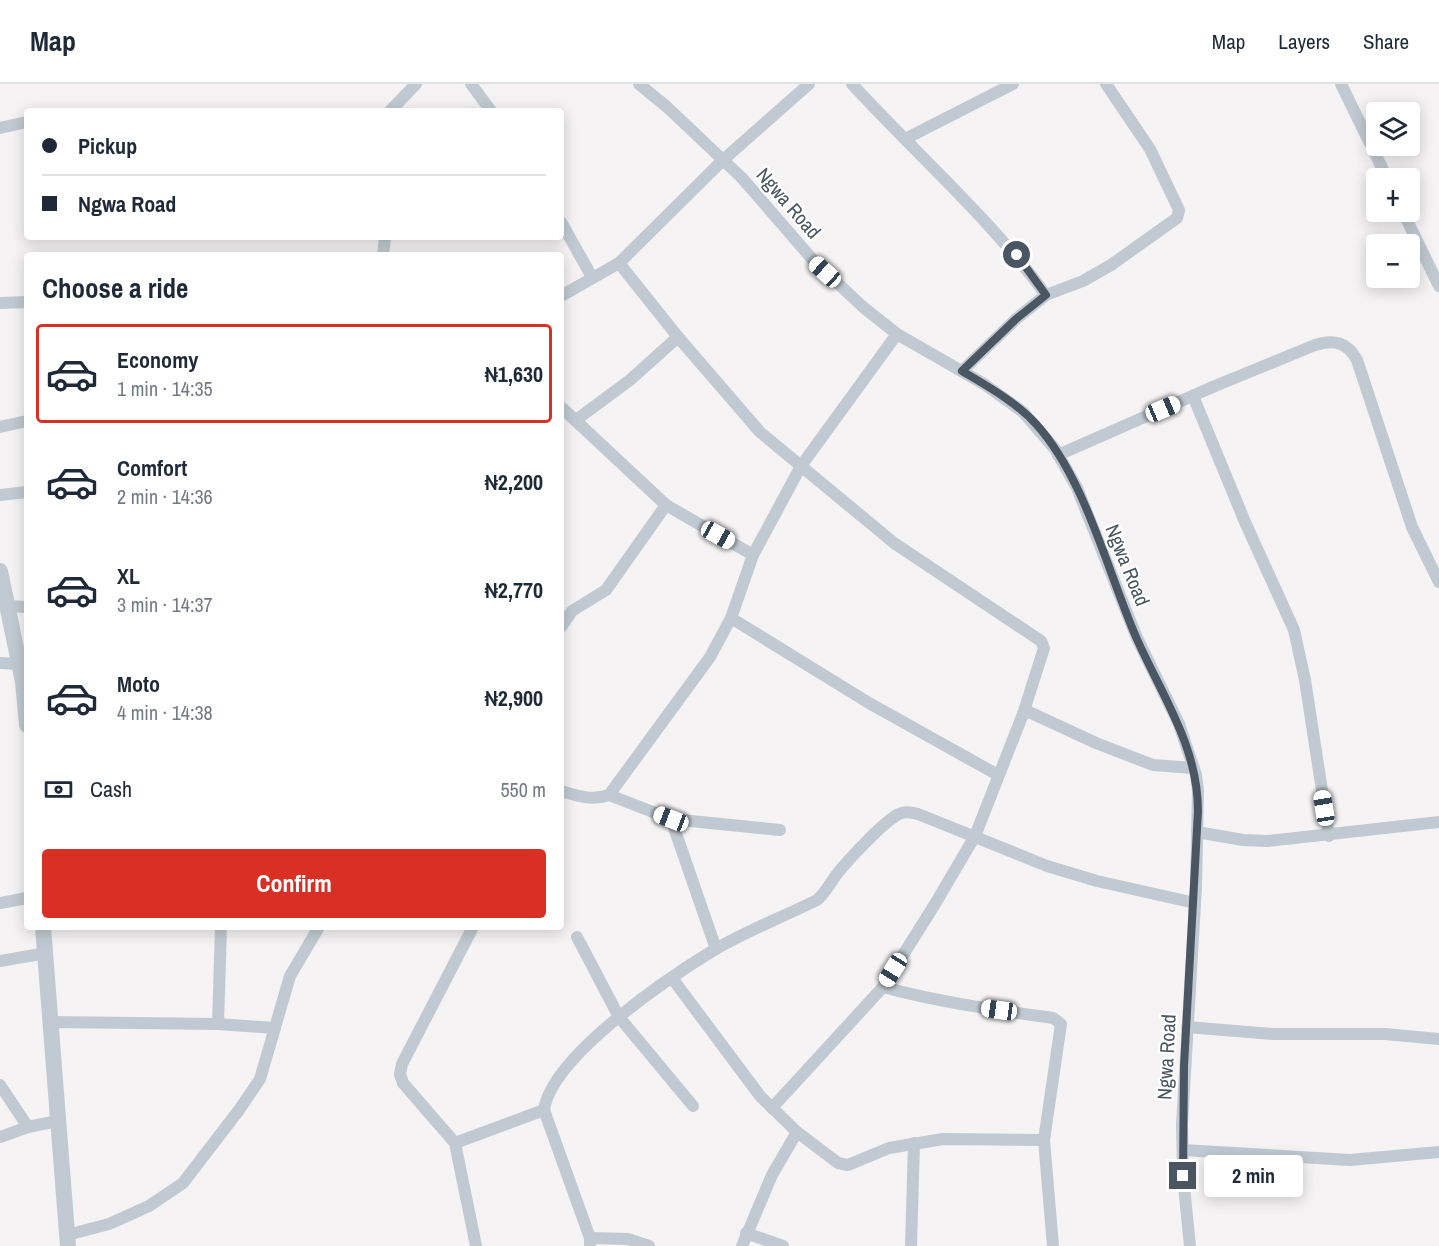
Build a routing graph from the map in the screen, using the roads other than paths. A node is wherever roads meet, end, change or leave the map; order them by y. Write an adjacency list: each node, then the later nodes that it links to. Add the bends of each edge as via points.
1 (416, 84): 9 (street)
2 (471, 84): 10 (street)
3 (639, 84): 14 (street, Ngwa Road)
4 (809, 84): 14 (street)
5 (852, 84): 13 (street)
6 (1013, 84): 13 (street)
7 (1106, 84): 22 (street, via 1150,149 1179,214 1170,225 1111,265)
8 (1341, 84): 15 (street)
9 (393, 108)
10 (489, 108)
11 (24, 123): 12 (street)
12 (0, 128)
13 (905, 139): 22 (street, via 980,214)
14 (723, 160): 18 (street); 25 (street, Ngwa Road, via 813,260)
15 (1382, 168)
16 (1408, 222): 20 (street)
17 (564, 227): 19 (street)
18 (620, 263): 19 (street); 26 (street)
19 (592, 278): 21 (street)
20 (1439, 286)
21 (564, 294)
22 (1046, 295): 27 (street)
23 (24, 302): 24 (street)
24 (0, 303)
25 (897, 334): 27 (street, Ngwa Road); 34 (street)
26 (678, 337): 30 (street, via 630,380); 34 (street, via 760,432)
27 (962, 371): 33 (street, Ngwa Road, via 1023,412)
28 (1193, 396): 33 (street); 40 (street, via 1315,345 1332,342 1348,348 1357,360 1412,527); 58 (street, via 1294,630)
29 (564, 410): 30 (street)
30 (576, 420): 37 (street)
31 (24, 422): 32 (street)
32 (0, 427)
33 (1058, 455): 49 (street, Ngwa Road, via 1077,488 1137,638 1179,724)
34 (801, 466): 38 (street); 48 (street, via 894,543 1041,641 1043,657)
35 (24, 492): 36 (street)
36 (0, 495)
37 (666, 506): 38 (street); 44 (street, via 606,590 572,611)
38 (753, 555): 43 (street)
39 (0, 571): 41 (street)
40 (1439, 582)
41 (7, 606): 42 (street); 46 (street)
42 (24, 607)
43 (731, 618): 50 (street, via 869,703); 52 (street, via 710,657)
44 (564, 623)
45 (0, 663): 46 (street)
46 (18, 664): 47 (street)
47 (24, 679)
48 (1023, 714): 49 (street, via 1029,712 1153,765); 50 (street)
49 (1193, 768): 56 (street, Ngwa Road, via 1198,791)
50 (998, 775): 57 (street)
51 (564, 792): 52 (street, via 585,798)
52 (609, 795): 53 (street)
53 (671, 819): 55 (street); 67 (street)
54 (1439, 822): 58 (street)
55 (780, 830)
56 (1197, 832): 58 (street, via 1267,841); 61 (street, Ngwa Road)
57 (975, 836): 61 (street, via 1047,866); 67 (street, via 911,812 897,815 856,853 817,900); 71 (street)
58 (1329, 836)
59 (24, 899): 60 (street)
60 (0, 903)
61 (1195, 903): 76 (street, Ngwa Road)
62 (43, 930): 68 (street)
63 (221, 930): 74 (street)
64 (317, 930): 75 (street, via 290,976)
65 (471, 930): 87 (street, via 400,1074 403,1083)
66 (577, 937): 72 (street)
67 (716, 949): 70 (street)
68 (46, 953): 69 (street); 73 (street)
69 (0, 961)
70 (672, 978): 72 (street); 80 (street)
71 (883, 987): 80 (street); 86 (street, via 980,1008 1053,1018 1060,1024)
72 (620, 1017): 79 (street); 81 (street, via 562,1071 545,1099)
73 (51, 1022): 74 (street); 82 (street)
74 (218, 1024): 75 (street)
75 (275, 1028): 92 (street, via 260,1079 183,1183 149,1206)
76 (1186, 1028): 77 (street); 89 (street, Ngwa Road)
77 (1439, 1039)
78 (0, 1085): 83 (street)
79 (693, 1106)
80 (772, 1108): 84 (street)
81 (544, 1110): 87 (street); 93 (street)
82 (57, 1121): 83 (street); 92 (street)
83 (28, 1127): 85 (street)
84 (797, 1132): 88 (street, via 837,1163 848,1165 889,1148); 91 (street)
85 (0, 1137)
86 (1044, 1140): 88 (street, via 943,1139); 99 (street)
87 (455, 1143): 94 (street)
88 (914, 1143): 98 (street)
89 (1183, 1150): 90 (street, via 1350,1160); 100 (street, Ngwa Road)
90 (1439, 1152)
91 (746, 1233): 96 (street); 97 (street)
92 (67, 1240)
93 (590, 1242): 95 (street, via 628,1239)
94 (476, 1246)
95 (649, 1246)
96 (742, 1246)
97 (783, 1246)
98 (910, 1246)
99 (1053, 1246)
100 (1190, 1246)

